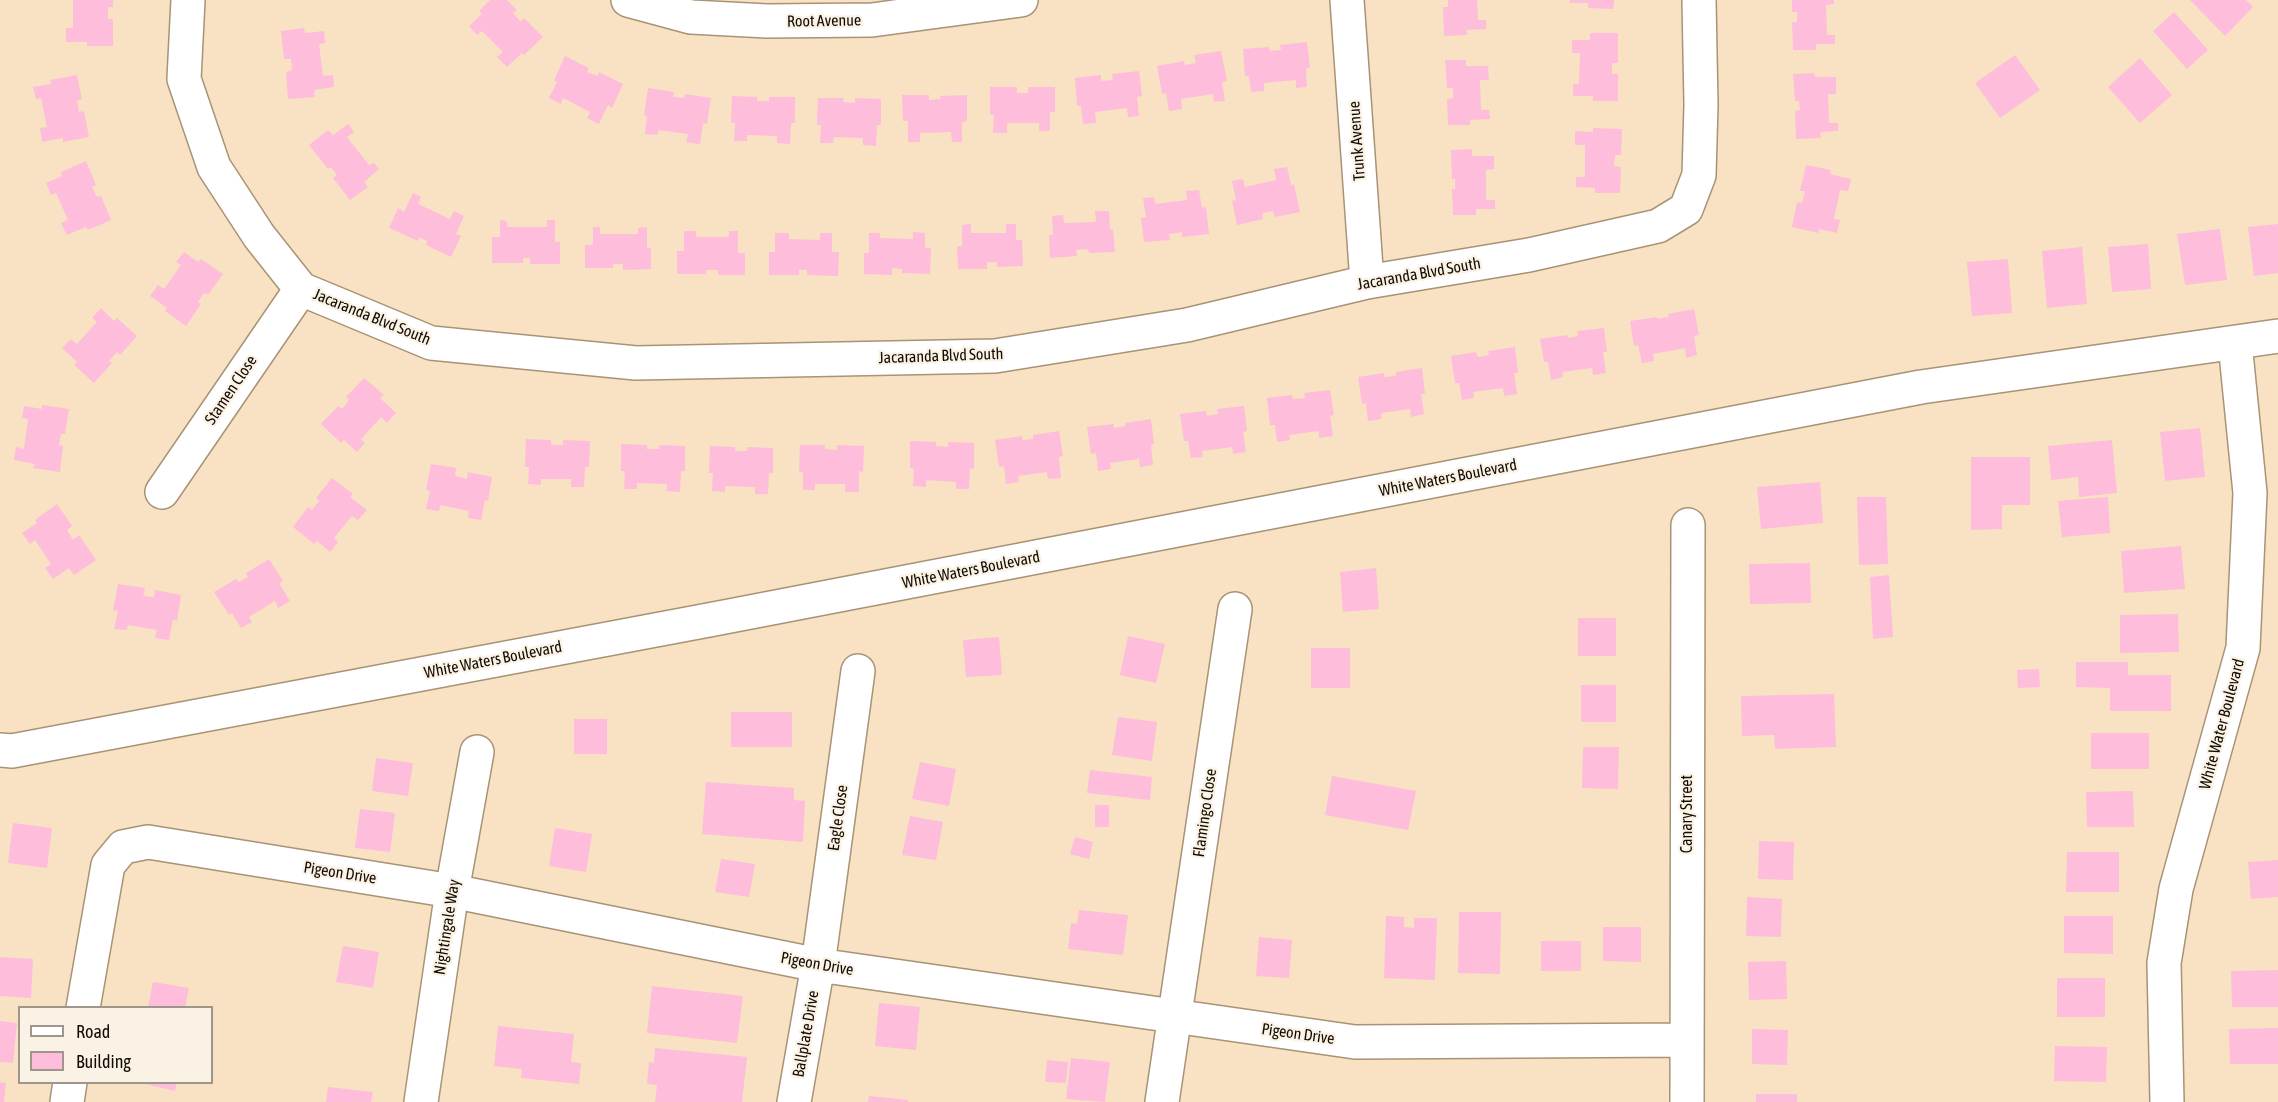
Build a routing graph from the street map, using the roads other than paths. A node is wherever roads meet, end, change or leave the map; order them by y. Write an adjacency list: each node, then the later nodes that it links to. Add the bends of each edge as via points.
1 (188, 0): 7 (street, Jacaranda Blvd South, via 184,79 214,167 259,236)
2 (628, 0): 3 (street, Root Avenue, via 691,17 767,21 872,20)
3 (1021, 0)
4 (1347, 0): 6 (street, Trunk Avenue)
5 (1699, 0): 6 (street, Jacaranda Blvd South, via 1699,175 1686,209 1658,226 1528,255)
6 (1367, 282): 7 (street, Jacaranda Blvd South, via 1187,325 996,356 636,363 431,343)
7 (301, 289): 10 (street, Stamen Close)
8 (2278, 336): 9 (street, White Waters Boulevard)
9 (2235, 343): 14 (street, White Waters Boulevard, via 1941,384 714,619 12,751); 27 (street, White Water Boulevard, via 2250,493 2243,648 2175,899 2164,963)
10 (162, 492)
11 (1688, 525): 20 (street, Canary Street)
12 (1235, 609): 19 (street, Flamingo Close)
13 (858, 671): 17 (street, Eagle Close)
14 (0, 750)
15 (477, 752): 16 (street, Nightingale Way)
16 (452, 891): 17 (street, Pigeon Drive); 18 (street, Pigeon Drive, via 148,842 123,847 108,865); 23 (street, Nightingale Way)
17 (818, 965): 19 (street, Pigeon Drive); 24 (street, Ballplate Drive)
18 (83, 1006)
19 (1175, 1017): 20 (street, Pigeon Drive, via 1354,1042); 25 (street, Flamingo Close)
20 (1685, 1040): 26 (street, Canary Street)
21 (70, 1084): 22 (street)
22 (67, 1102)
23 (422, 1102)
24 (794, 1102)
25 (1162, 1102)
26 (1687, 1102)
27 (2167, 1102)

